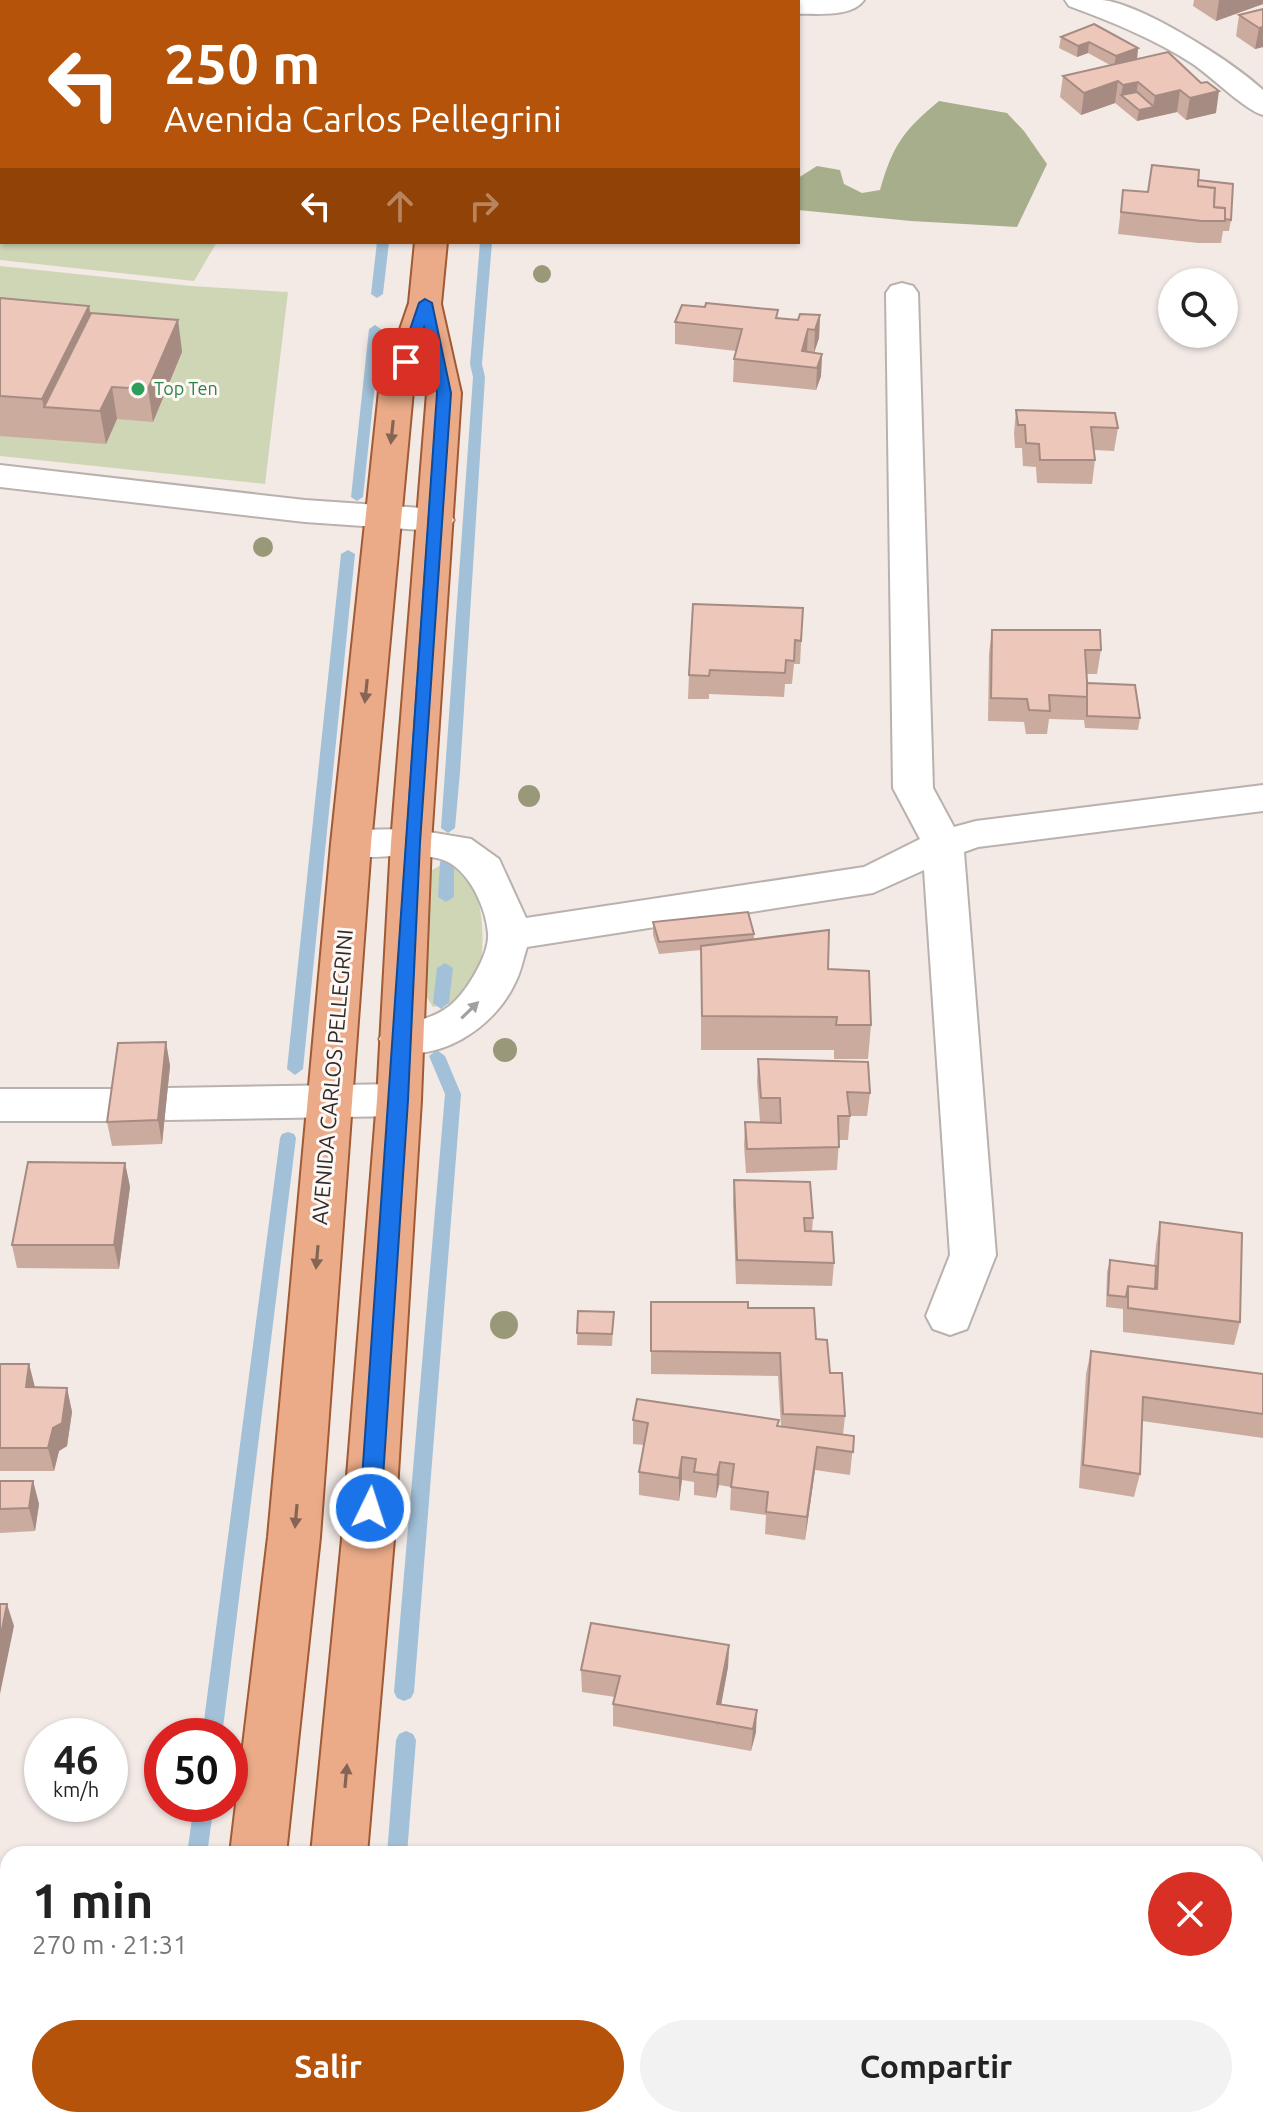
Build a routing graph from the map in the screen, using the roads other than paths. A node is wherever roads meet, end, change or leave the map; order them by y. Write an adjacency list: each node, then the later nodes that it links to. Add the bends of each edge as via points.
1 (850, 0): 3 (street)
2 (1079, 0): 4 (street, via 1194,54 1246,87)
3 (800, 6)
4 (1263, 106)
5 (431, 244): 7 (main road, AVENIDA CARLOS PELLEGRINI)
6 (902, 293): 14 (street, via 913,788)
7 (425, 303): 9 (main road, AVENIDA CARLOS PELLEGRINI, one-way to 9, via 396,391); 10 (main road, AVENIDA CARLOS PELLEGRINI, via 444,393)
8 (1, 479): 9 (street)
9 (384, 518): 10 (street); 13 (main road, AVENIDA CARLOS PELLEGRINI, one-way to 13)
10 (436, 520): 12 (main road, AVENIDA CARLOS PELLEGRINI)
11 (1263, 798): 14 (street, via 976,834)
12 (411, 843): 13 (street); 15 (street, via 457,849 484,869); 16 (main road, AVENIDA CARLOS PELLEGRINI)
13 (351, 844): 18 (main road, AVENIDA CARLOS PELLEGRINI)
14 (943, 844): 15 (street, via 873,879); 22 (street, via 973,1255)
15 (510, 935): 16 (street, one-way to 15, via 440,1033 468,1014 494,983)
16 (401, 1039): 17 (main road, AVENIDA CARLOS PELLEGRINI)
17 (399, 1100): 18 (street); 24 (main road, AVENIDA CARLOS PELLEGRINI, one-way to 17)
18 (329, 1103): 19 (street); 23 (main road, AVENIDA CARLOS PELLEGRINI, one-way to 23, via 294,1537)
19 (167, 1104)
20 (0, 1105): 21 (street)
21 (118, 1105)
22 (950, 1316)
23 (259, 1846)
24 (340, 1846)

